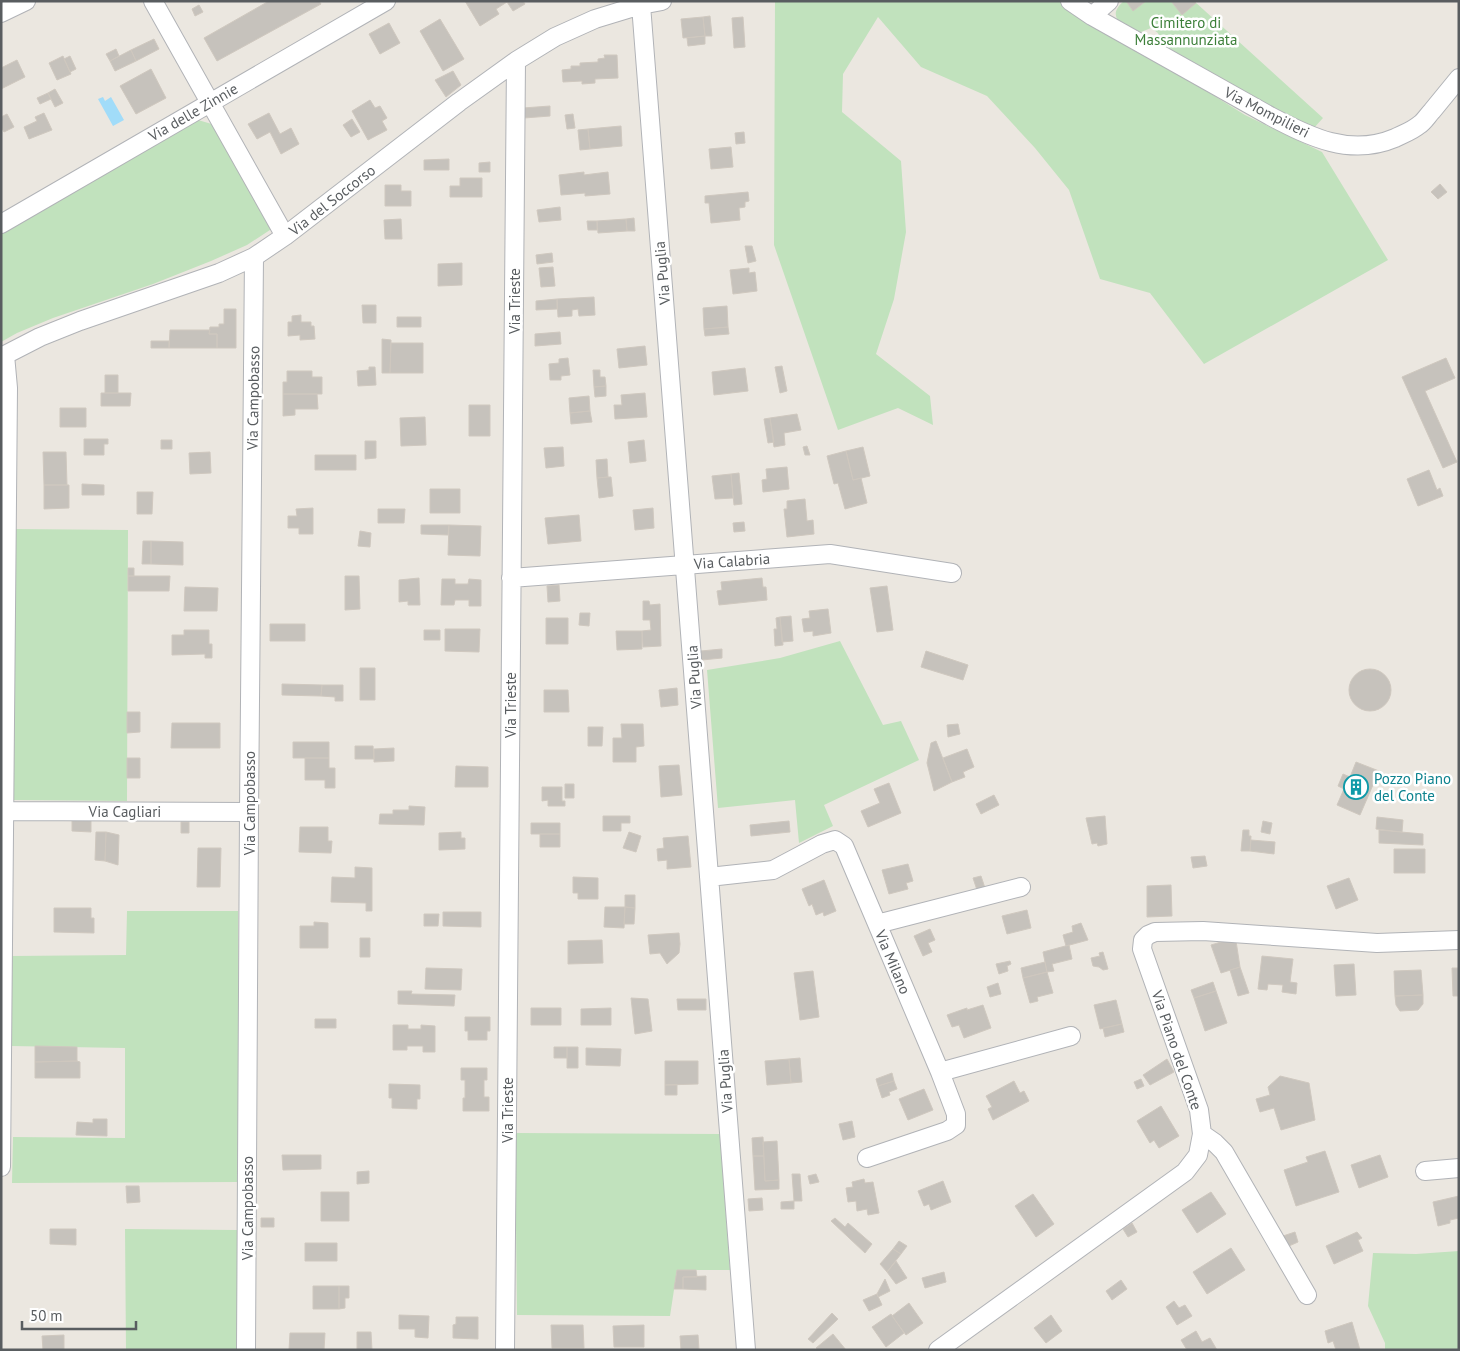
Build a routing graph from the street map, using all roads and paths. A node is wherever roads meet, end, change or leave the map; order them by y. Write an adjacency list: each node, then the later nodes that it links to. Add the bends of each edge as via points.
1 (26, 1): 8 (street)
2 (153, 1): 12 (street)
3 (386, 1): 12 (street, Via delle Zinnie)
4 (662, 1): 7 (street, Via del Soccorso)
5 (1070, 1): 9 (street, Via Mompilieri)
6 (1110, 1): 9 (street)
7 (643, 3): 10 (street, Via del Soccorso, via 563,33); 17 (street, Via Puglia)
8 (1, 13)
9 (1092, 16): 11 (street, Via Mompilieri, via 1270,116 1333,143 1352,146 1372,144 1405,134 1419,125)
10 (516, 61): 14 (street, Via del Soccorso); 19 (street, Via Trieste)
11 (1459, 78)
12 (210, 102): 13 (street, Via delle Zinnie); 14 (street)
13 (1, 224)
14 (285, 236): 15 (street, Via del Soccorso)
15 (254, 257): 16 (street, Via del Soccorso, via 219,273 40,336); 21 (street, Via Campobasso)
16 (3, 356): 20 (street, via 8,388)
17 (686, 565): 18 (street, Via Calabria, via 830,554); 19 (street, Via Calabria); 22 (street, Via Puglia)
18 (952, 573)
19 (511, 578): 35 (street, Via Trieste)
20 (2, 811): 21 (street, Via Cagliari); 30 (street)
21 (249, 812): 34 (street, Via Campobasso)
22 (709, 877): 24 (street, Via Milano, via 773,870 836,840 844,846); 36 (street, Via Puglia)
23 (1021, 887): 24 (street)
24 (877, 924): 27 (street, Via Milano)
25 (1459, 940): 28 (street, Via Piano del Conte, via 1377,943 1203,931 1148,935 1143,940 1142,950 1199,1110)
26 (1071, 1036): 27 (street)
27 (940, 1072): 29 (street, Via Milano, via 956,1114 956,1125)
28 (1202, 1134): 33 (street, via 1224,1152); 37 (street, Via Piano del Conte, via 1198,1155 1185,1172)
29 (867, 1158)
30 (1, 1167)
31 (1459, 1168): 32 (street)
32 (1425, 1170)
33 (1307, 1295)
34 (246, 1350)
35 (505, 1350)
36 (746, 1350)
37 (938, 1350)

